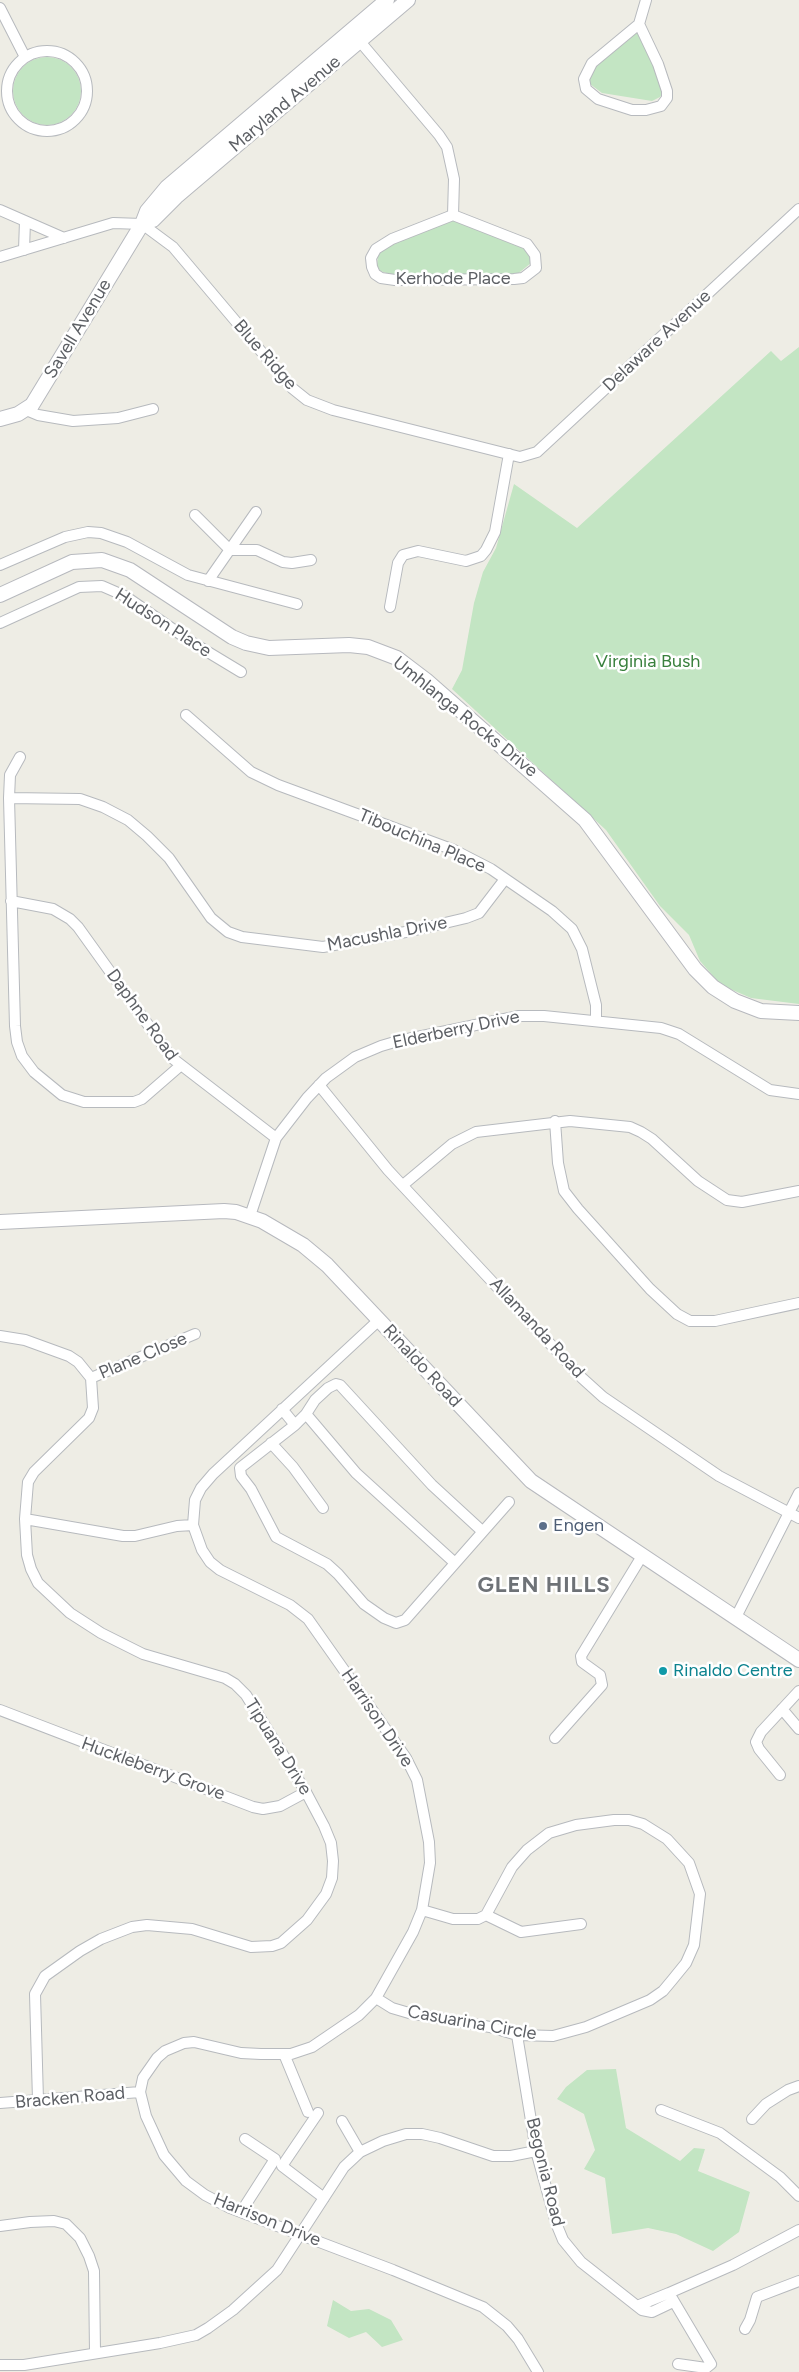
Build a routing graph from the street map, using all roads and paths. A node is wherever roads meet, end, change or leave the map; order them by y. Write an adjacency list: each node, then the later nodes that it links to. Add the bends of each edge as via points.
1 (388, 0): 6 (street, Maryland Avenue)
2 (408, 0): 6 (street, Maryland Avenue)
3 (646, 0): 5 (street)
4 (0, 8): 7 (street)
5 (639, 24): 5 (street, via 666,82 667,91 667,98 661,106 646,110 632,110 598,99 584,84 585,73 592,64)
6 (355, 36): 8 (street, Maryland Avenue, via 171,192); 11 (street, via 447,147 454,179)
7 (25, 58): 7 (street, via 35,52 53,52 70,58 78,66 87,88 84,106 74,121 64,127 41,131 18,118 10,107 7,93 15,67)
8 (157, 208): 13 (street, Savell Avenue)
9 (0, 210): 12 (street)
10 (799, 210): 20 (street, Delaware Avenue, via 537,452 520,457)
11 (454, 216): 11 (street, Kerhode Place, via 526,244 536,255 536,268 523,278 514,279 395,280 375,274 371,258 376,248)
12 (26, 221): 14 (street); 15 (street)
13 (142, 224): 14 (street, via 113,223); 18 (street, Savell Avenue); 20 (street, Blue Ridge, via 173,247 292,388 307,400 333,410)
14 (64, 238): 15 (street)
15 (24, 250): 16 (street)
16 (0, 257)
17 (154, 408): 18 (street, via 118,418 73,421)
18 (26, 410): 19 (street)
19 (0, 419)
20 (509, 454): 29 (street, via 495,532 486,550 481,556 466,561 418,551 403,555 398,563)
21 (256, 512): 23 (street)
22 (195, 515): 23 (street)
23 (230, 550): 24 (street, via 257,550 283,562); 26 (street)
24 (311, 560)
25 (0, 565): 26 (street, via 65,537 88,532 127,542 188,575)
26 (208, 581): 28 (street)
27 (0, 595): 37 (street, Umhlanga Rocks Drive, via 72,562 102,560 130,570 232,638 246,643 269,648 349,645 368,647 397,658 585,820 695,969 713,987 735,1001 761,1011)
28 (297, 604)
29 (390, 607)
30 (0, 623): 31 (street, Hudson Place, via 79,587 102,586 125,596)
31 (240, 672)
32 (186, 715): 35 (street, Tibouchina Place, via 251,772 454,850)
33 (20, 757): 34 (street, via 10,775)
34 (9, 798): 35 (street, Macushla Drive, via 80,799 128,820 169,858 211,918 228,932 242,937 323,947 466,918 479,913); 36 (street)
35 (505, 879): 38 (street, Tibouchina Place, via 572,929 582,949 596,1005)
36 (11, 901): 39 (street, Daphne Road, via 53,909 74,923); 39 (street, via 17,1042 22,1056 34,1072 53,1089 70,1098 134,1102 151,1094)
37 (799, 1013)
38 (596, 1020): 40 (street, Elderberry Drive, via 519,1016 398,1041 355,1057); 41 (street, Elderberry Drive, via 671,1031 770,1090)
39 (180, 1066): 43 (street, Daphne Road)
40 (319, 1085): 43 (street, Elderberry Drive); 44 (street, Allamanda Road)
41 (799, 1094)
42 (555, 1121): 44 (street, via 476,1132 452,1144); 45 (street, via 617,1125 641,1132 698,1181 727,1200 742,1202); 48 (street, via 564,1191 672,1310 690,1321 708,1322)
43 (276, 1138): 46 (street, Elderberry Drive)
44 (402, 1185): 60 (street, Allamanda Road, via 603,1397 718,1476)
45 (799, 1191)
46 (250, 1216): 47 (street, Rinaldo Road, via 210,1211); 49 (street, Rinaldo Road, via 314,1253)
47 (0, 1222)
48 (799, 1303)
49 (379, 1320): 53 (street, Harrison Drive); 65 (street, Rinaldo Road, via 531,1481)
50 (195, 1334): 52 (street, Plane Close)
51 (0, 1336): 52 (street, via 25,1340 69,1356)
52 (91, 1378): 62 (street, Tipuana Drive, via 93,1408 89,1418 34,1472 28,1482)
53 (279, 1413): 55 (street); 63 (street, Harrison Drive, via 201,1488 195,1500)
54 (306, 1414): 55 (street); 64 (street, via 315,1400 332,1385 345,1388 432,1485); 66 (street, via 367,1485)
55 (292, 1428): 56 (street)
56 (271, 1443): 59 (street); 66 (street, via 240,1471 272,1532 283,1542 332,1567 373,1612 392,1622 400,1622)
57 (799, 1493): 60 (street)
58 (509, 1502): 64 (street)
59 (323, 1508)
60 (789, 1513): 61 (street, Allamanda Road); 67 (street)
61 (799, 1518)
62 (25, 1519): 63 (street, via 123,1536); 75 (street, Tipuana Drive, via 27,1556 38,1583 70,1613 101,1633 143,1654 236,1684)
63 (192, 1525): 76 (street, Harrison Drive, via 210,1562 290,1605 308,1619 406,1758 417,1780 429,1842 430,1863)
64 (482, 1531): 66 (street)
65 (642, 1556): 67 (street, Rinaldo Road); 73 (street, via 581,1659 600,1675 602,1685)
66 (455, 1564)
67 (736, 1617): 68 (street, Rinaldo Road)
68 (799, 1660)
69 (799, 1691): 70 (street)
70 (782, 1709): 72 (street); 74 (street, via 756,1742 758,1749)
71 (0, 1710): 75 (street, Huckleberry Grove, via 253,1807 280,1806)
72 (799, 1729)
73 (555, 1738)
74 (780, 1774)
75 (306, 1792): 84 (street, Tipuana Drive, via 331,1843 333,1861 332,1878 326,1894 307,1920 293,1935 272,1946 251,1947 192,1929 147,1925 113,1933 80,1951 46,1976 35,1994)
76 (422, 1910): 77 (street, via 461,1920); 79 (street, Harrison Drive, via 414,1932)
77 (486, 1915): 78 (street, via 521,1932); 80 (street, Casuarina Circle, via 512,1866 528,1850 549,1833 584,1823 629,1820 654,1829 680,1851 697,1881 700,1907 694,1945 686,1963 663,1991 634,2008 586,2027 553,2036)
78 (580, 1924)
79 (376, 1998): 80 (street, Casuarina Circle, via 409,2013); 81 (street, Harrison Drive, via 360,2014 312,2047 303,2052)
80 (517, 2035): 90 (street, Begonia Road)
81 (284, 2054): 83 (street, Harrison Drive, via 241,2053 194,2042 184,2043 157,2058 143,2078); 93 (street, via 313,2112 282,2166)
82 (799, 2086): 87 (street, via 766,2104)
83 (140, 2092): 84 (street, Bracken Road); 94 (street, Harrison Drive, via 155,2139 173,2167 205,2195)
84 (38, 2100): 85 (street, Bracken Road)
85 (0, 2103)
86 (661, 2110): 92 (street, via 720,2133 780,2177)
87 (752, 2119)
88 (342, 2122): 91 (street)
89 (245, 2139): 94 (street, via 276,2158)
90 (536, 2151): 91 (street, via 500,2157 440,2138 406,2134); 99 (street, Begonia Road, via 556,2223 563,2240 581,2262 642,2310 652,2312)
91 (360, 2152): 93 (street, via 344,2167)
92 (799, 2196)
93 (324, 2198): 97 (street)
94 (241, 2212): 97 (street, Harrison Drive)
95 (0, 2226): 101 (street, via 54,2221 66,2224 80,2238 94,2271)
96 (799, 2230): 99 (street)
97 (301, 2235): 101 (street, via 277,2270 208,2328 160,2343); 105 (street, Harrison Drive, via 483,2307 518,2339)
98 (799, 2281): 100 (street, via 757,2297)
99 (671, 2298): 102 (street, via 711,2364 706,2368)
100 (745, 2328)
101 (95, 2353): 104 (street)
102 (678, 2364)
103 (0, 2365): 104 (street)
104 (24, 2368)
105 (538, 2372)

